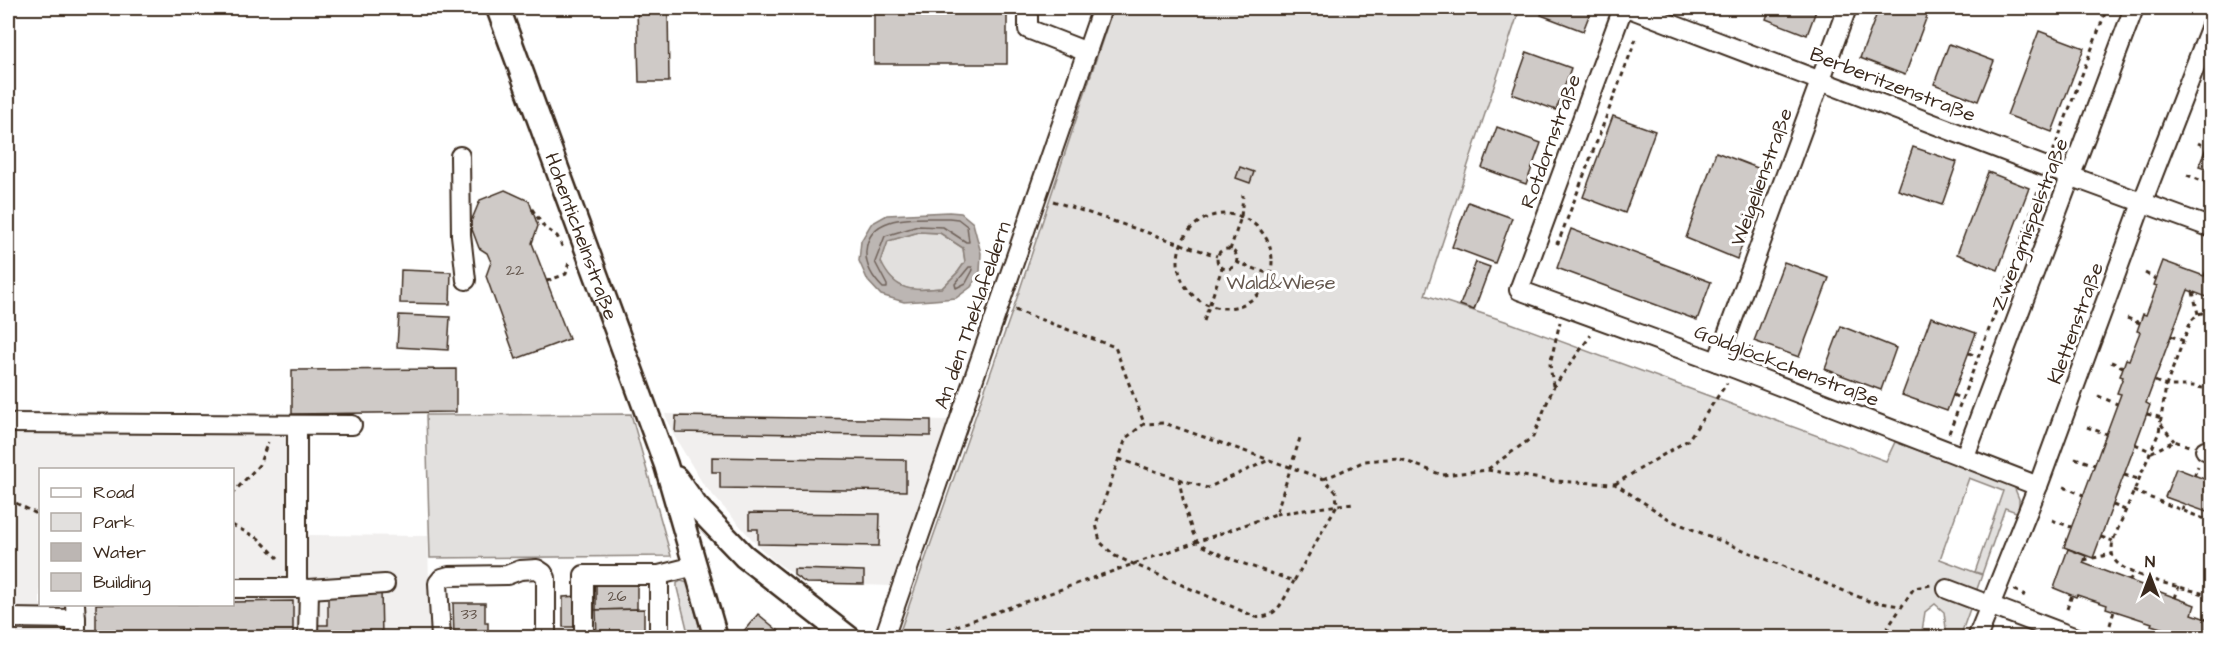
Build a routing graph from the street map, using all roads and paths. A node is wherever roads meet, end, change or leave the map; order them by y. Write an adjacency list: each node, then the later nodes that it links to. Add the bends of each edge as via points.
1 (498, 8): 30 (main road, Hohentichelnstraße)
2 (1028, 8): 11 (street, via 1028,29)
3 (1102, 8): 11 (street, An den Theklafeldern)
4 (1623, 8): 39 (street, Rotdornstraße)
5 (1629, 8): 12 (street, Berberitzenstraße)
6 (1847, 8): 12 (street, Weigelienstraße)
7 (2107, 8): 16 (path)
8 (2134, 8): 18 (street, Zwergmispelstraße)
9 (2211, 23): 22 (street, Klettenstraße)
10 (1636, 39): 26 (path)
11 (1087, 52): 20 (street, An den Theklafeldern)
12 (1821, 80): 16 (street, Berberitzenstraße); 54 (street, Weigelienstraße)
13 (2198, 144): 14 (path)
14 (2206, 147)
15 (460, 156): 37 (street)
16 (2047, 167): 18 (street, Berberitzenstraße); 53 (path)
17 (2187, 175): 19 (path)
18 (2070, 176): 22 (street, Berberitzenstraße); 82 (street, Zwergmispelstraße)
19 (2211, 185)
20 (1037, 195): 27 (path); 41 (street, An den Theklafeldern)
21 (1243, 195): 24 (path)
22 (2142, 203): 25 (street, Berberitzenstraße); 95 (street, Klettenstraße)
23 (532, 209): 30 (path, via 544,227)
24 (1241, 217): 27 (path, via 1216,214 1201,220); 28 (path); 34 (path, via 1260,229 1269,243)
25 (2211, 228)
26 (1558, 243)
27 (1181, 244): 29 (path); 42 (path, via 1178,259 1186,287)
28 (1230, 250): 29 (path); 31 (path)
29 (1218, 256): 32 (path)
30 (580, 258): 38 (path, via 566,274); 86 (main road, Hohentichelnstraße)
31 (1236, 262): 32 (path, via 1232,267); 34 (path)
32 (1222, 268): 42 (path)
33 (2145, 273): 36 (path)
34 (1270, 274): 35 (path); 42 (path, via 1264,288 1240,305)
35 (1278, 277)
36 (2156, 279)
37 (466, 280)
38 (547, 281)
39 (1519, 290): 43 (street, Goldglöckchenstraße)
40 (2193, 292): 45 (path)
41 (999, 304): 69 (path, via 1115,347); 150 (street, An den Theklafeldern)
42 (1210, 305): 48 (path)
43 (1566, 308): 47 (street, Goldglöckchenstraße); 60 (path, via 1550,364)
44 (2211, 311): 45 (path)
45 (2198, 314): 51 (path)
46 (2127, 318): 49 (path)
47 (1602, 320): 54 (street, Goldglöckchenstraße); 60 (path)
48 (1204, 321)
49 (2140, 323)
50 (2171, 336): 51 (path)
51 (2184, 341): 59 (path)
52 (1969, 353): 53 (path)
53 (1978, 357): 64 (path)
54 (1717, 362): 57 (street, Goldglöckchenstraße)
55 (2111, 362): 56 (path)
56 (2123, 367)
57 (1736, 369): 82 (street, Goldglöckchenstraße); 94 (path, via 1688,440)
58 (2155, 381): 59 (path)
59 (2166, 386): 61 (path); 67 (path)
60 (1553, 388): 89 (path, via 1533,437)
61 (2211, 390)
62 (1953, 395): 64 (path)
63 (2098, 396): 65 (path)
64 (1962, 399): 77 (path)
65 (2117, 404)
66 (2147, 414): 67 (path)
67 (2162, 418): 70 (path)
68 (8, 423): 71 (street)
69 (1144, 424): 84 (path, via 1125,438); 85 (path, via 1164,423)
70 (2161, 424): 78 (path); 81 (path)
71 (273, 425): 72 (street); 98 (path, via 259,465)
72 (297, 425): 73 (street); 124 (street)
73 (352, 425)
74 (2087, 427): 75 (path)
75 (2106, 434)
76 (1300, 438): 88 (path)
77 (1947, 438)
78 (2174, 441): 80 (path); 81 (path)
79 (2135, 444): 81 (path)
80 (2208, 451)
81 (2152, 452): 93 (path)
82 (1965, 456): 95 (street, Goldglöckchenstraße)
83 (2075, 458): 87 (path)
84 (1119, 459): 91 (path); 118 (path, via 1096,524 1100,542 1115,556)
85 (1270, 459): 88 (path); 91 (path, via 1207,488)
86 (666, 465): 119 (main road, Hohentichelnstraße); 142 (main road, Hohentichelnstraße, via 696,506 744,556)
87 (2095, 465)
88 (1291, 466): 92 (path); 108 (path)
89 (1487, 470): 92 (path, via 1442,475 1398,458 1365,461); 94 (path, via 1553,481)
90 (2124, 475): 93 (path)
91 (1179, 479): 115 (path, via 1182,501)
92 (1324, 479): 103 (path, via 1336,492)
93 (2138, 479): 97 (path)
94 (1616, 484): 133 (path, via 1672,521 1869,601)
95 (2038, 486): 132 (street, Klettenstraße)
96 (2064, 487): 99 (path)
97 (2133, 491): 105 (path); 106 (path)
98 (234, 492)
99 (2083, 495)
100 (8, 500): 107 (path)
101 (1353, 503): 103 (path)
102 (2184, 504): 106 (path)
103 (1338, 506): 108 (path); 122 (path)
104 (2113, 506): 105 (path)
105 (2125, 510): 114 (path)
106 (2182, 510): 110 (path)
107 (39, 512)
108 (1276, 514): 115 (path)
109 (2052, 520): 112 (path)
110 (2211, 522)
111 (234, 526): 124 (path, via 258,538)
112 (2071, 527)
113 (2101, 537): 114 (path)
114 (2113, 541): 116 (path)
115 (1197, 542): 118 (path); 122 (path)
116 (2112, 554): 117 (path); 120 (path, via 2121,567)
117 (2084, 560)
118 (1133, 564): 122 (path, via 1256,618 1274,615); 151 (path)
119 (695, 566): 121 (street); 149 (main road, Hohentichelnstraße)
120 (2134, 573): 123 (path); 126 (path)
121 (659, 575): 147 (street, via 584,575); 148 (street)
122 (1294, 581)
123 (2129, 581)
124 (301, 582): 125 (street); 127 (street); 144 (street)
125 (385, 584)
126 (2179, 586): 130 (path); 131 (path)
127 (234, 588)
128 (1947, 589): 132 (street); 133 (path, via 1928,584 1914,588)
129 (2072, 595): 134 (path)
130 (2211, 597)
131 (2175, 598)
132 (1990, 604): 153 (street, Klettenstraße); 154 (street)
133 (1900, 606): 152 (path)
134 (2067, 609)
135 (2114, 611): 140 (path)
136 (75, 612): 138 (street); 143 (street)
137 (2211, 615): 139 (path)
138 (8, 618)
139 (2210, 620)
140 (2110, 625)
141 (2161, 629): 155 (path)
142 (849, 637)
143 (76, 638)
144 (308, 638)
145 (441, 638): 146 (street, via 438,583 442,578 507,575 537,569 546,578)
146 (546, 638)
147 (584, 638)
148 (659, 638)
149 (716, 638)
150 (884, 638)
151 (922, 638)
152 (1881, 638)
153 (1977, 638)
154 (2076, 638)
155 (2159, 638)

